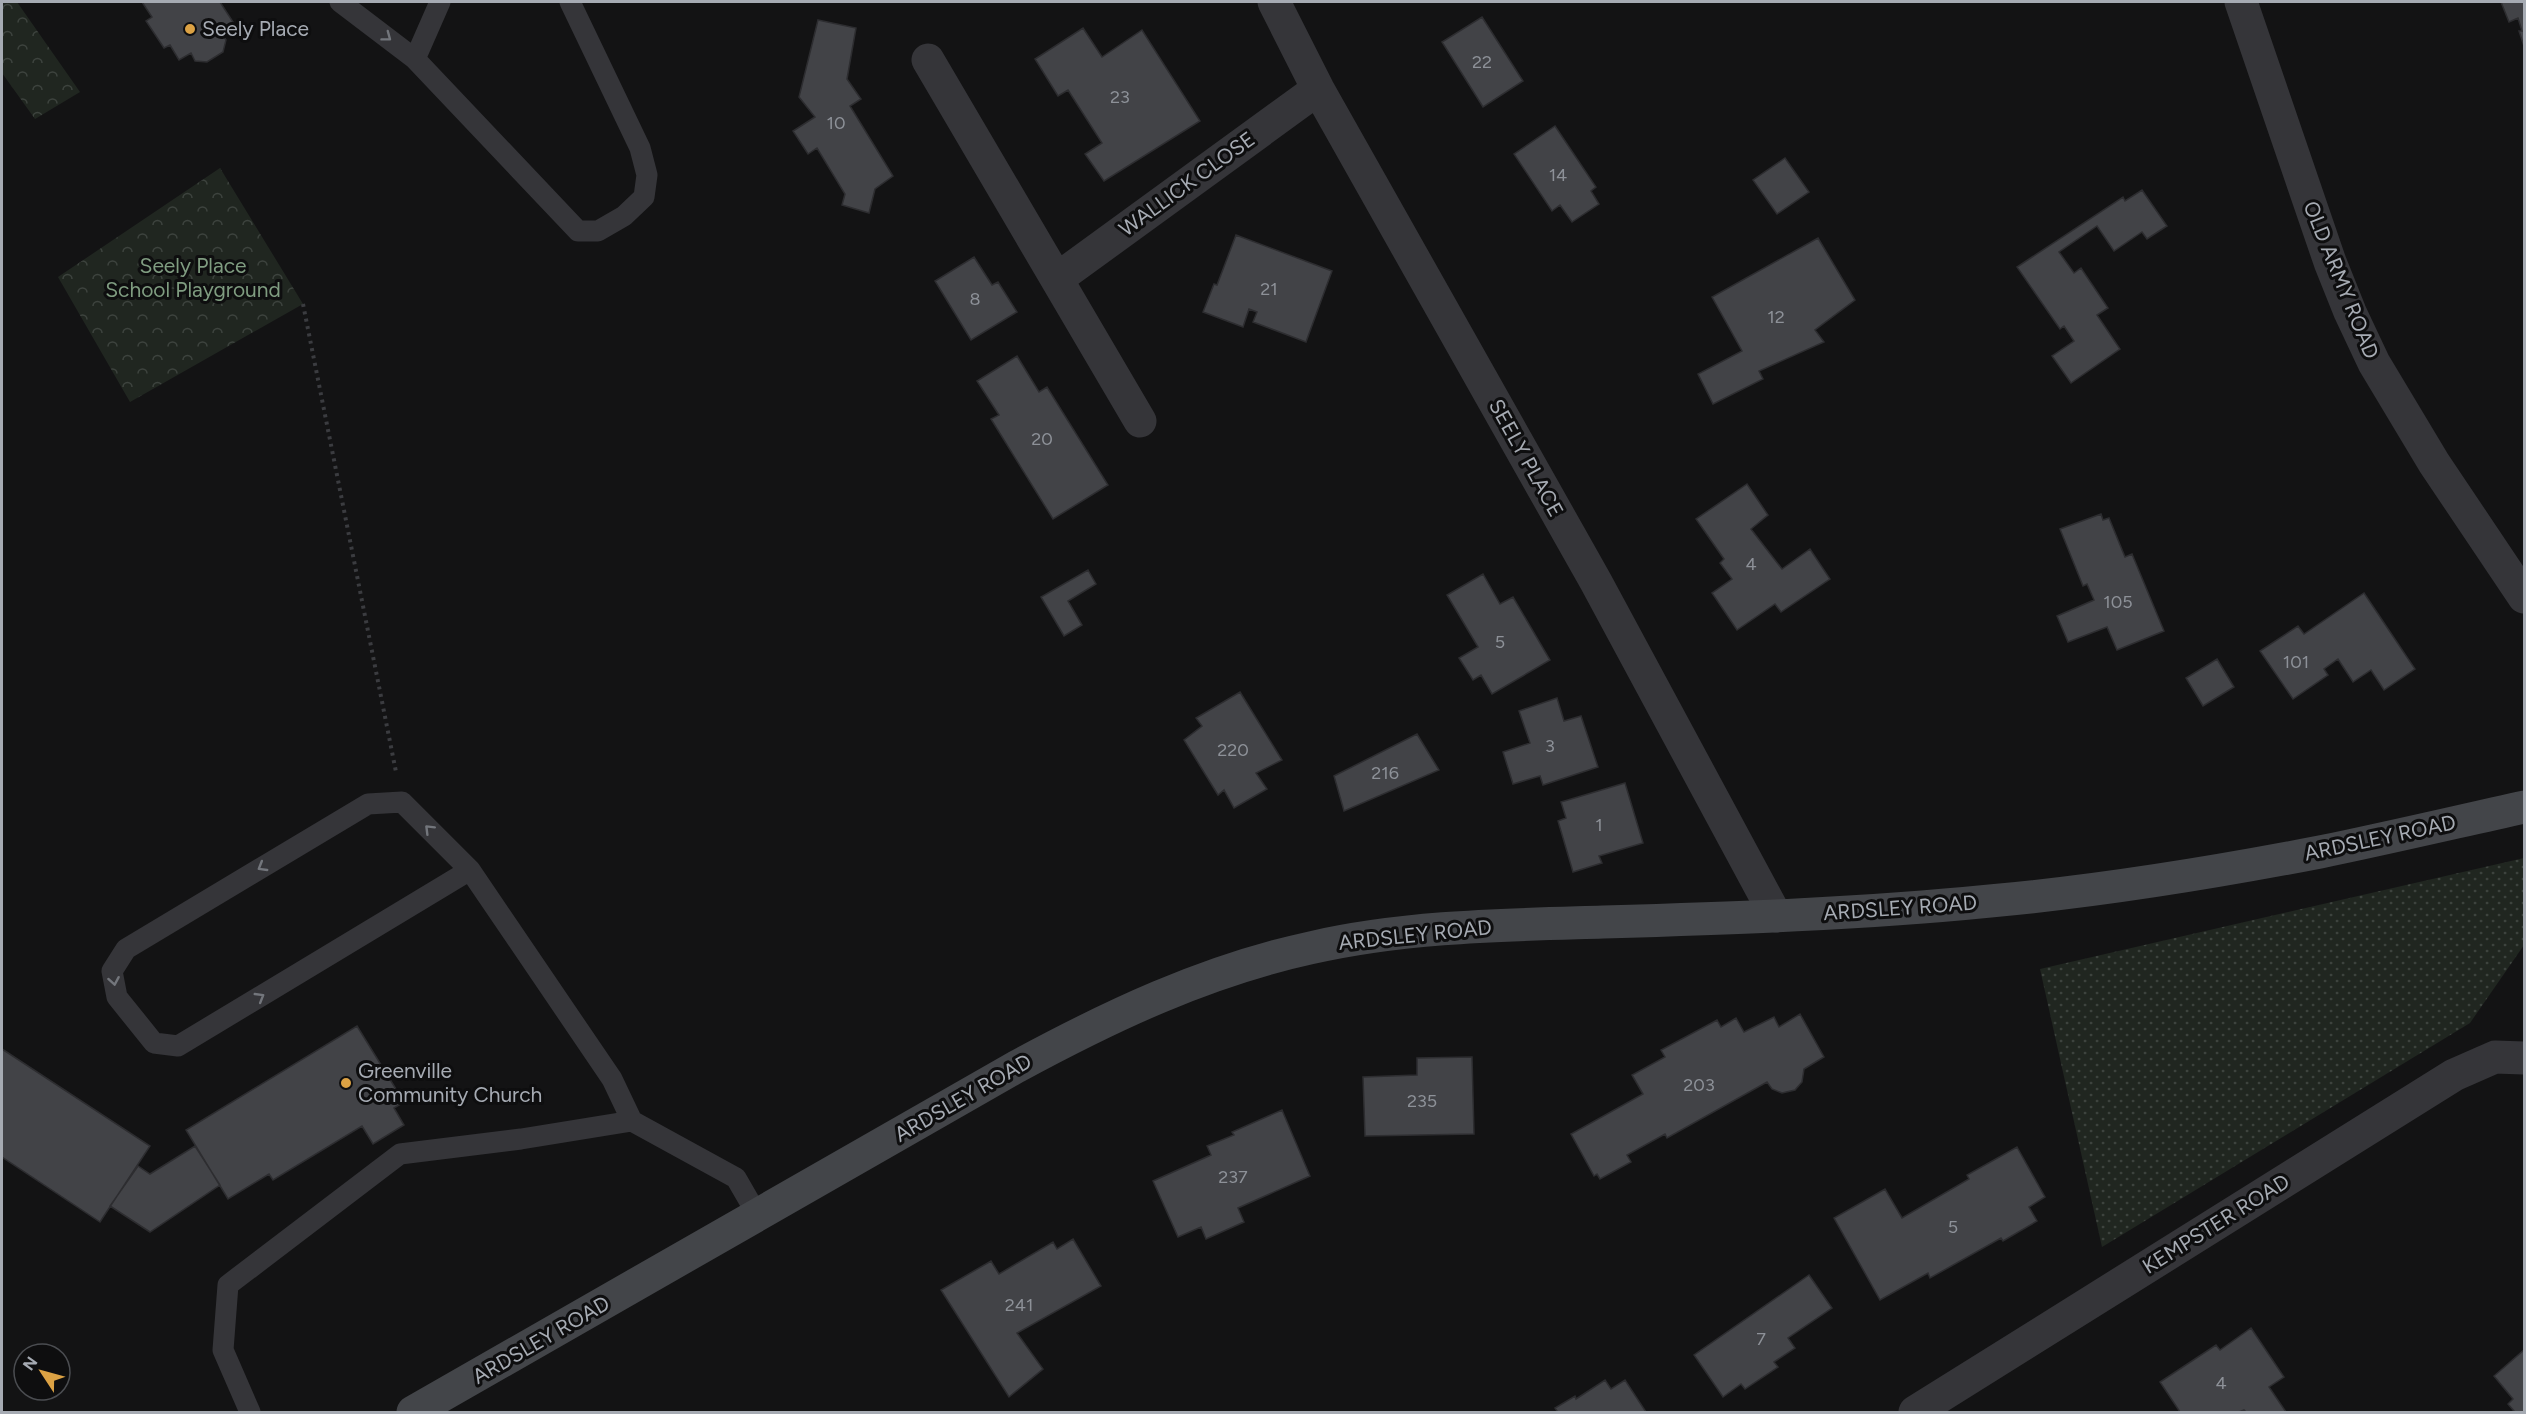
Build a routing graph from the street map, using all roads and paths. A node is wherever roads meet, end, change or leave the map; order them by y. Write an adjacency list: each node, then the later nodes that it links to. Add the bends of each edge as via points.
1 (340, 2): 6 (lane, one-way to 6)
2 (440, 2): 6 (lane)
3 (570, 2): 6 (lane, via 640,148 647,175 644,196 624,216 597,231 578,231)
4 (1274, 2): 8 (street, SEELY PLACE)
5 (2241, 2): 12 (street, OLD ARMY ROAD, via 2330,262 2374,363 2434,463)
6 (415, 59)
7 (928, 60): 9 (street)
8 (1318, 89): 9 (street, WALLICK CLOSE); 16 (street, SEELY PLACE, via 1596,582)
9 (1057, 279): 11 (street)
10 (303, 304): 13 (path)
11 (1140, 421)
12 (2524, 597)
13 (402, 802): 15 (lane, one-way to 13); 15 (lane, one-way to 15, via 368,804 126,949 112,971 117,997 154,1043 178,1046)
14 (2524, 807): 16 (main road, ARDSLEY ROAD, via 2321,852 2129,886 1979,902)
15 (470, 870): 18 (lane, via 612,1079)
16 (1776, 916): 19 (main road, ARDSLEY ROAD, via 1422,931 1358,938 1257,961 1161,995 1093,1026)
17 (2524, 1058): 22 (street, KEMPSTER ROAD, via 2495,1058 2454,1075)
18 (632, 1121): 19 (lane, via 736,1178); 20 (lane, via 400,1154 228,1285 223,1350)
19 (758, 1216): 21 (main road, ARDSLEY ROAD)
20 (250, 1413)
21 (413, 1413)
22 (1915, 1413)

